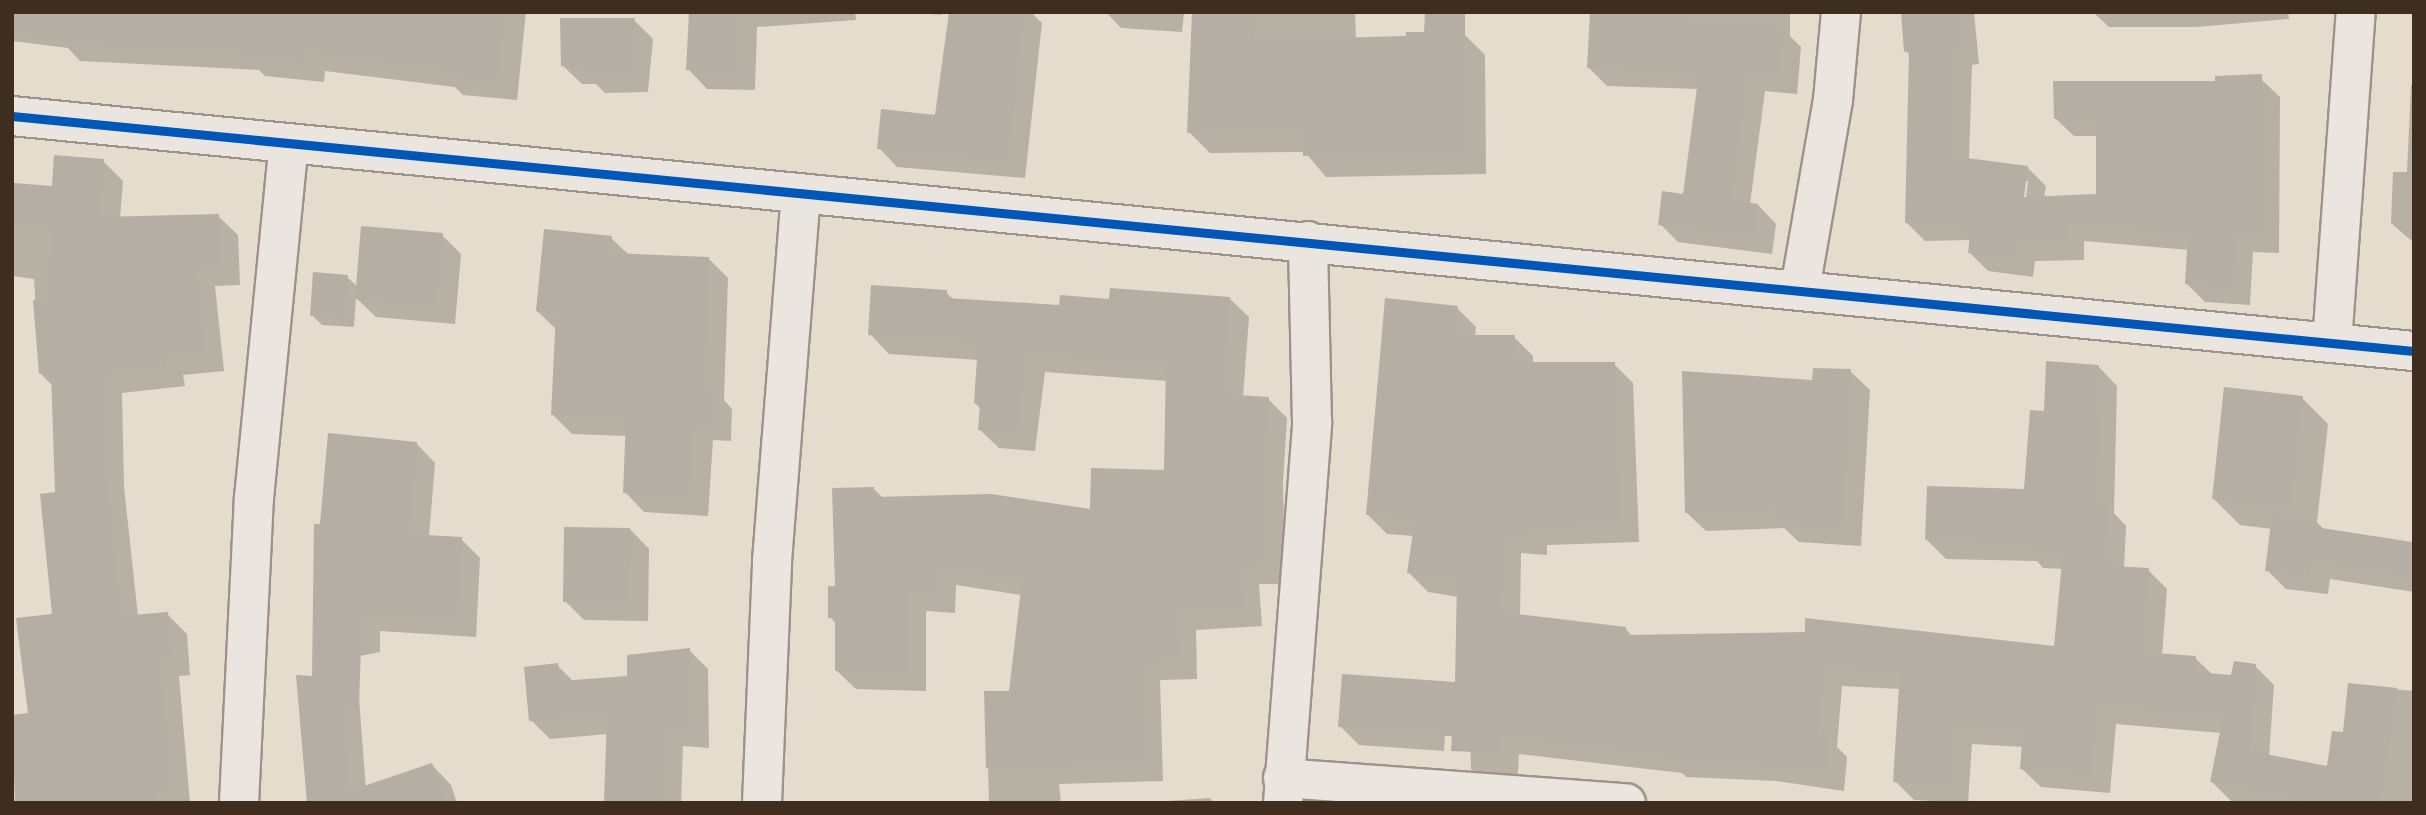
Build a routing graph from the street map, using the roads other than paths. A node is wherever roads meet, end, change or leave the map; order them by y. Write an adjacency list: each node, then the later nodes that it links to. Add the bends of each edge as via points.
1 (1841, 12): 7 (street, via 1833,100)
2 (2356, 12): 8 (street)
3 (12, 116): 4 (street)
4 (289, 144): 5 (street); 11 (street, via 254,498)
5 (801, 195): 6 (street); 12 (street, via 772,561)
6 (1308, 241): 7 (street); 10 (street, via 1312,422)
7 (1800, 289): 8 (street)
8 (2332, 343): 9 (street)
9 (2414, 351)
10 (1283, 790): 13 (street)
11 (239, 803)
12 (762, 803)
13 (1626, 803)

